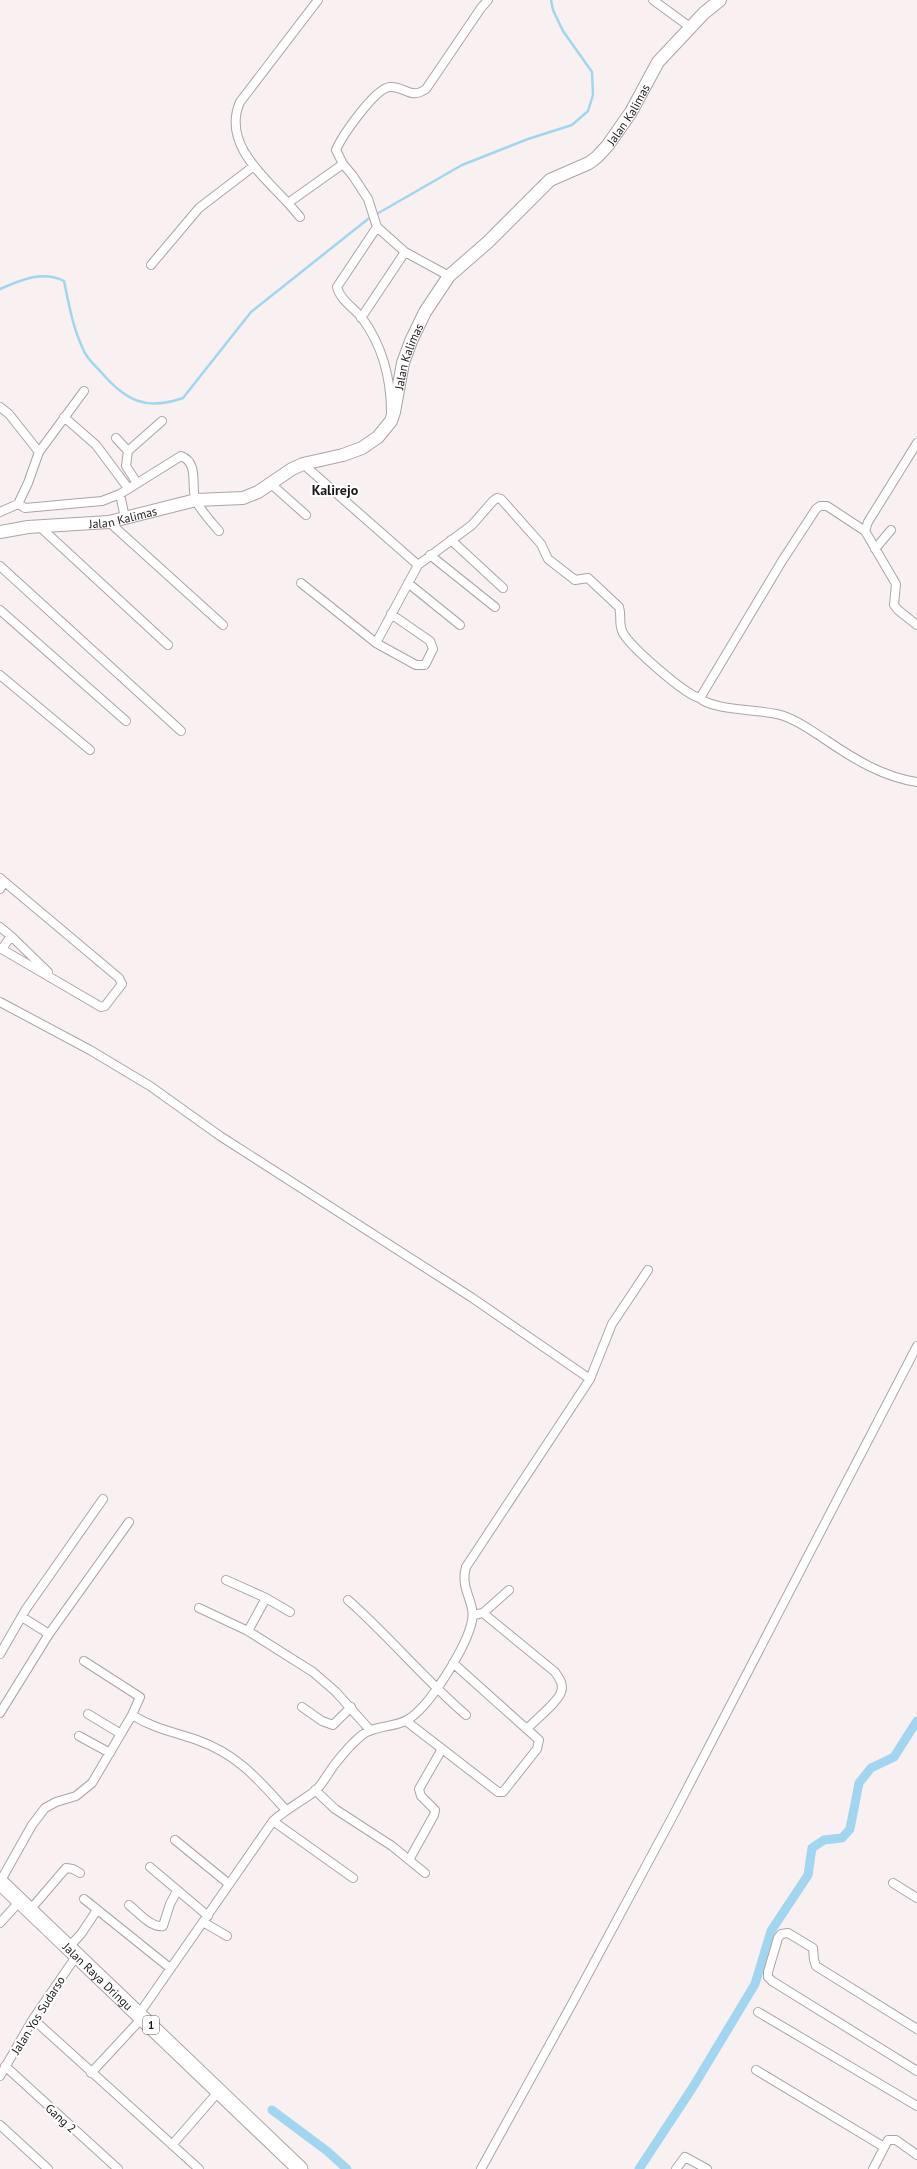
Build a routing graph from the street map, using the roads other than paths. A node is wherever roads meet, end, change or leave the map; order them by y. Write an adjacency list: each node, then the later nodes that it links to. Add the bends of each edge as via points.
1 (318, 0): 7 (street, via 259,75 237,110 237,140)
2 (488, 0): 6 (street, via 426,89 412,94 388,88 368,105 346,132 336,150)
3 (653, 0): 5 (street)
4 (720, 0): 5 (street, Jalan Kalimas)
5 (690, 26): 13 (street, Jalan Kalimas, via 658,62 631,112 608,145 588,163 550,180 488,242)
6 (343, 164): 8 (street); 10 (street, via 368,199)
7 (254, 166): 8 (street); 12 (street, via 199,208)
8 (288, 203): 9 (street)
9 (300, 217)
10 (376, 225): 11 (street); 14 (street, via 337,287 340,295)
11 (405, 252): 13 (street); 14 (street)
12 (151, 265)
13 (449, 276): 19 (street, Jalan Kalimas, via 425,312 411,340 403,364 399,394)
14 (361, 318): 19 (street, via 381,353 388,384)
15 (84, 391): 17 (street)
16 (0, 407): 23 (street, via 9,414)
17 (64, 417): 23 (street); 27 (street, via 96,445)
18 (162, 421): 22 (street)
19 (391, 421): 24 (street, Jalan Kalimas, via 378,436 362,448)
20 (116, 438): 22 (street)
21 (917, 443): 38 (street)
22 (128, 451): 25 (street, via 126,466)
23 (39, 452): 30 (street)
24 (303, 464): 26 (street, Jalan Kalimas, via 292,468); 43 (street)
25 (137, 483): 27 (street); 29 (street, via 181,456 191,468)
26 (270, 483): 29 (street, Jalan Kalimas, via 258,492 243,498); 32 (street)
27 (128, 488): 28 (street)
28 (120, 494): 30 (street, via 102,501 53,507 25,508); 33 (street)
29 (195, 495): 33 (street, Jalan Kalimas); 37 (street)
30 (18, 504): 31 (street)
31 (0, 512)
32 (306, 515)
33 (124, 516): 34 (street, Jalan Kalimas)
34 (109, 522): 35 (street, Jalan Kalimas); 51 (street)
35 (39, 526): 39 (street, Jalan Kalimas); 55 (street)
36 (891, 530): 41 (street)
37 (218, 531)
38 (865, 531): 41 (street); 57 (street, via 828,506 816,509)
39 (0, 532)
40 (451, 540): 42 (street); 47 (street); 57 (street, via 472,526 497,498 501,500 541,544 548,559 575,580 585,577 591,580 618,607 619,622 630,644 686,692)
41 (875, 549): 53 (street, via 896,584 894,605)
42 (430, 555): 43 (street); 48 (street)
43 (418, 565): 46 (street)
44 (0, 566): 59 (street)
45 (301, 583): 54 (street)
46 (408, 583): 50 (street); 52 (street)
47 (503, 588)
48 (495, 607)
49 (0, 610): 58 (street)
50 (391, 614): 54 (street); 54 (street, via 430,640 433,649 428,662 416,666)
51 (222, 625)
52 (460, 625)
53 (917, 625)
54 (376, 643)
55 (168, 645)
56 (0, 675): 60 (street)
57 (700, 698): 61 (street, via 705,702 731,708 783,715 869,767)
58 (126, 721)
59 (181, 731)
60 (90, 750)
61 (917, 782)
62 (1, 883): 66 (street, via 122,981 101,1007)
63 (0, 927): 64 (street)
64 (11, 936): 65 (street); 66 (street)
65 (1, 948): 66 (street)
66 (57, 982)
67 (0, 1002): 70 (street, via 90,1050 150,1086 220,1136 471,1297)
68 (648, 1270): 70 (street, via 612,1324)
69 (917, 1346): 143 (street, via 675,1812)
70 (590, 1379): 80 (street, via 470,1560 463,1580)
71 (103, 1499): 81 (street)
72 (129, 1522): 83 (street)
73 (226, 1580): 75 (street)
74 (509, 1590): 79 (street)
75 (266, 1598): 78 (street); 82 (street)
76 (348, 1600): 87 (street, via 378,1626)
77 (199, 1608): 82 (street)
78 (290, 1612)
79 (483, 1613): 80 (street); 95 (street, via 555,1672 560,1679 562,1687 559,1696)
80 (474, 1615): 86 (street, via 471,1627)
81 (22, 1617): 83 (street); 84 (street)
82 (248, 1631): 89 (street, via 313,1672)
83 (49, 1634): 90 (street)
84 (0, 1654)
85 (84, 1662): 92 (street, via 140,1697)
86 (453, 1663): 87 (street); 95 (street)
87 (436, 1689): 93 (street); 94 (street, via 427,1703)
88 (302, 1707): 89 (street, via 322,1722 333,1724)
89 (351, 1707): 96 (street)
90 (0, 1713)
91 (88, 1714): 97 (street)
92 (132, 1715): 97 (street); 102 (street, via 160,1730 198,1740 230,1755 249,1770)
93 (466, 1715)
94 (406, 1721): 96 (street); 99 (street)
95 (527, 1729): 99 (street, via 539,1740 540,1745 501,1793)
96 (370, 1730): 101 (street, via 336,1763)
97 (122, 1734): 100 (street)
98 (79, 1736): 100 (street)
99 (442, 1749): 105 (street, via 419,1788 421,1796 435,1810 434,1815)
100 (110, 1753): 110 (street, via 92,1783 84,1791 45,1808 32,1825)
101 (315, 1790): 102 (street); 105 (street, via 335,1808)
102 (285, 1809): 103 (street)
103 (273, 1821): 109 (street); 112 (street)
104 (175, 1840): 112 (street)
105 (409, 1860): 108 (street)
106 (150, 1868): 113 (street)
107 (80, 1873): 117 (street, via 66,1868)
108 (425, 1873)
109 (353, 1878)
110 (0, 1882): 117 (highway, Jalan Raya Dringu / 1)
111 (893, 1883): 114 (street)
112 (229, 1884): 119 (street)
113 (177, 1891): 116 (street, via 163,1926 153,1925); 119 (street)
114 (917, 1898)
115 (84, 1899): 118 (street)
116 (129, 1905)
117 (25, 1906): 120 (street); 122 (highway, Jalan Raya Dringu / 1)
118 (97, 1910): 122 (street, Jalan Yos Sudarso); 123 (street)
119 (206, 1919): 121 (street); 123 (street)
120 (0, 1923)
121 (228, 1936)
122 (73, 1951): 124 (highway, Jalan Raya Dringu / 1); 126 (street, Jalan Yos Sudarso)
123 (170, 1968): 124 (street)
124 (143, 2011): 131 (street); 133 (highway, Jalan Raya Dringu / 1)
125 (758, 2012): 134 (street)
126 (33, 2019): 128 (street, Jalan Yos Sudarso); 131 (street)
127 (917, 2029): 130 (street, via 816,1966 813,1948 788,1933 778,1938 768,1972 768,1977 772,1981)
128 (5, 2066): 132 (street, Jalan Yos Sudarso); 140 (street, Gang 2)
129 (756, 2070): 137 (street)
130 (917, 2072)
131 (91, 2073): 136 (street)
132 (0, 2076)
133 (219, 2091): 136 (street); 142 (highway, Jalan Raya Dringu / 1)
134 (917, 2106)
135 (0, 2125): 139 (street)
136 (172, 2144): 141 (street)
137 (884, 2147): 138 (street, via 888,2140 892,2139); 146 (street)
138 (917, 2155)
139 (48, 2169)
140 (118, 2169)
141 (199, 2169)
142 (300, 2169)
143 (481, 2169)
144 (676, 2169): 145 (street, via 685,2157)
145 (707, 2169)
146 (873, 2169)

